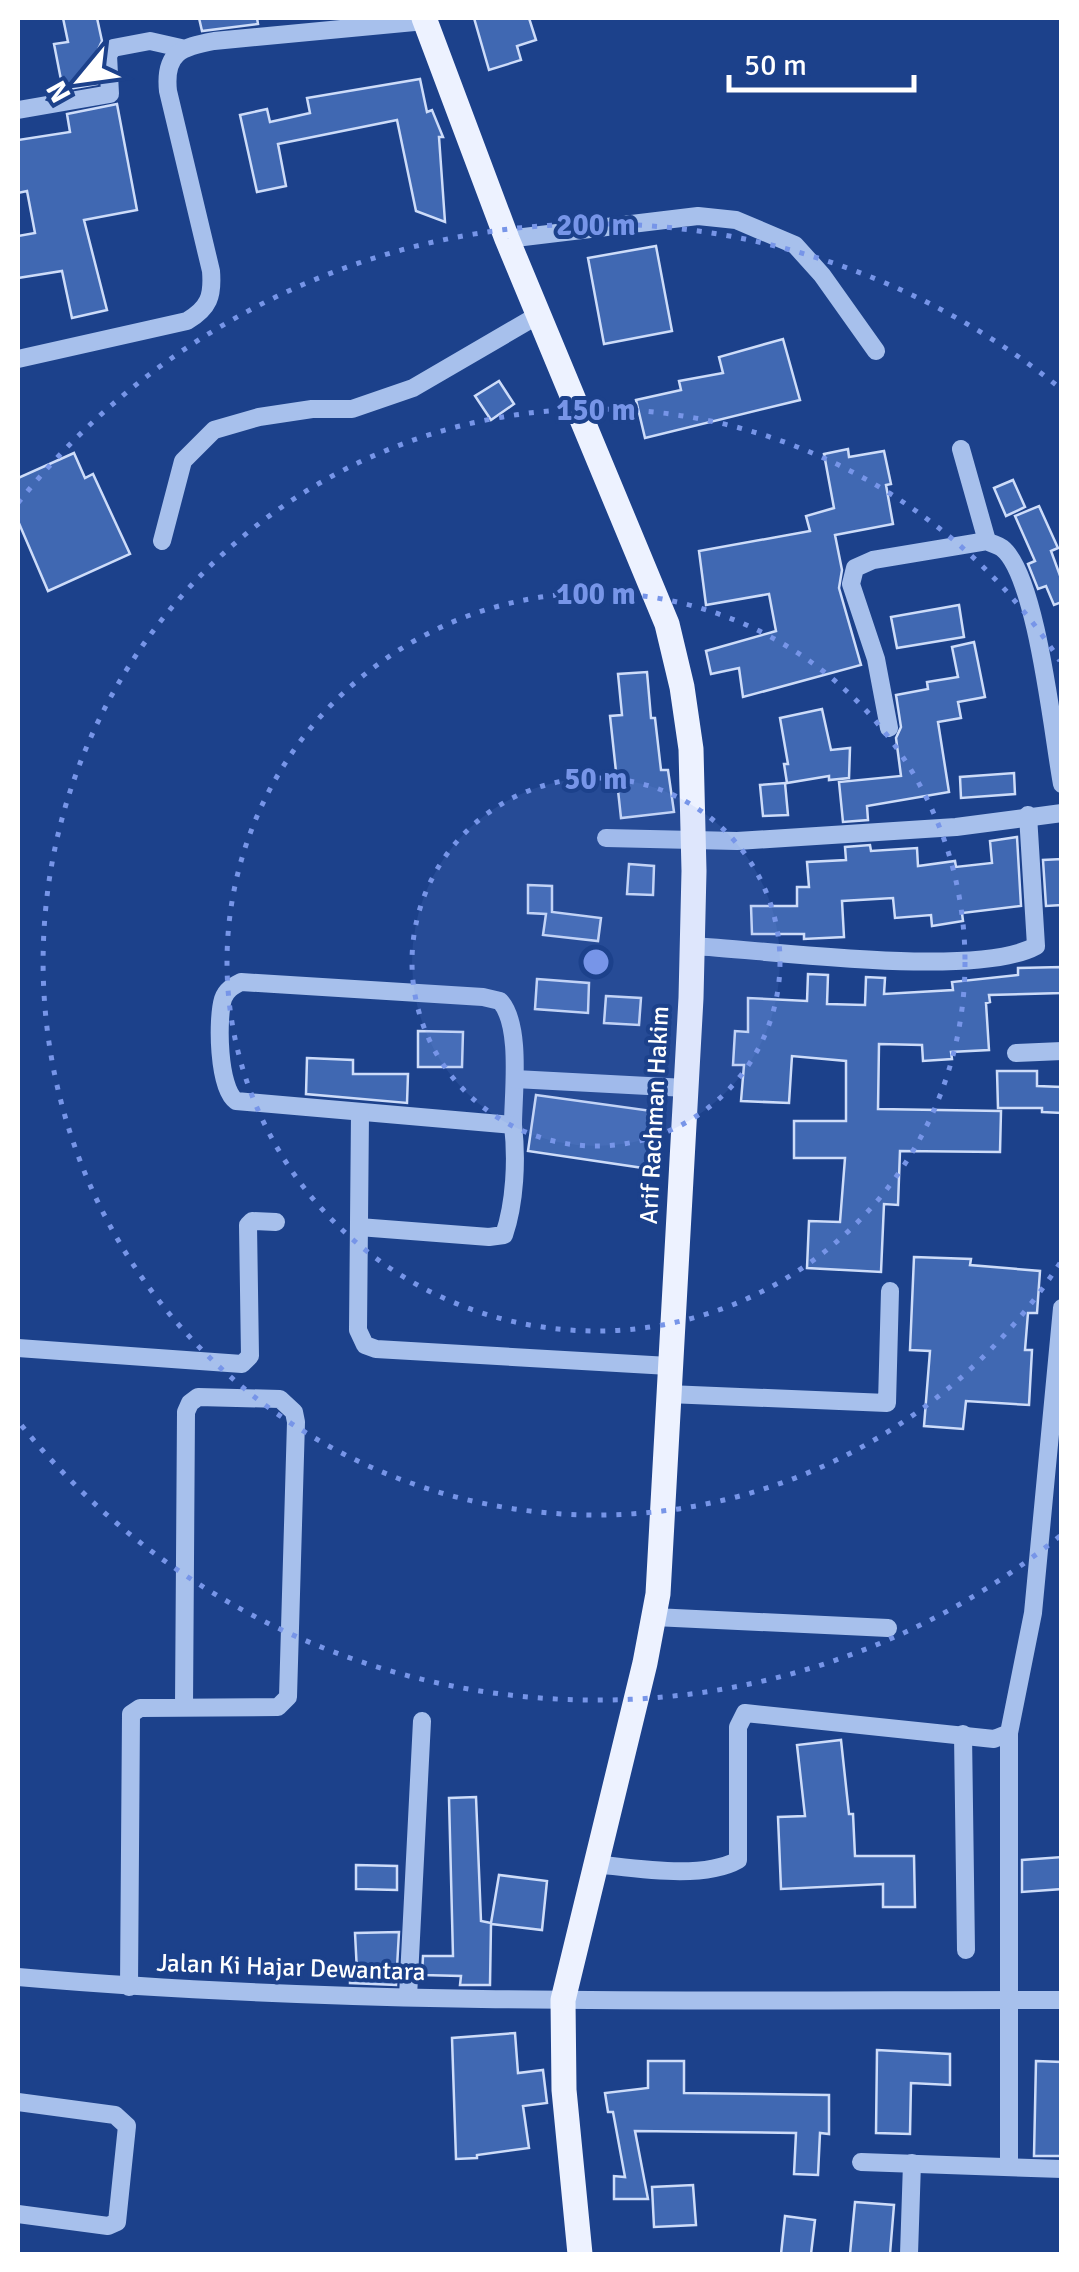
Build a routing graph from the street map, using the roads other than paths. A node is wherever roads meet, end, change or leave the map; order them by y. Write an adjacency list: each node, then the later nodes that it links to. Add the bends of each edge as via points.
1 (424, 19): 2 (street); 4 (main road, Arif Rachman Hakim)
2 (182, 48): 3 (street, via 150,42 113,48 110,94); 7 (street, via 166,76 210,271 208,304 187,321)
3 (18, 110)
4 (507, 239): 5 (main road, Arif Rachman Hakim); 6 (street, via 698,216 736,220 795,245)
5 (540, 314): 9 (street, via 414,388 352,408 277,414 214,430 183,461); 16 (main road, Arif Rachman Hakim, via 668,624 691,750)
6 (876, 351)
7 (18, 358)
8 (961, 449): 10 (street)
9 (162, 542)
10 (988, 542): 11 (street, via 855,568 851,584 876,658); 12 (street, via 1004,548 1035,625)
11 (888, 728)
12 (1062, 784)
13 (1062, 813): 14 (street)
14 (1028, 815): 16 (street, via 956,826); 17 (street, via 1036,946 1026,951 922,961)
15 (606, 838): 16 (street)
16 (694, 841): 17 (main road, Arif Rachman Hakim)
17 (693, 946): 21 (main road, Arif Rachman Hakim)
18 (1062, 1051): 19 (street)
19 (1016, 1052)
20 (514, 1079): 21 (street); 22 (street, via 510,1016 500,1002 254,982 230,988 222,1002 221,1071 229,1096); 23 (street)
21 (686, 1088): 29 (main road, Arif Rachman Hakim)
22 (360, 1114): 23 (street); 25 (street)
23 (513, 1126): 25 (street, via 504,1235)
24 (276, 1222): 28 (street, via 248,1225 250,1356 242,1364)
25 (358, 1228): 29 (street, via 358,1330 372,1348)
26 (890, 1291): 30 (street, via 887,1403)
27 (1062, 1308): 36 (street, via 1032,1614)
28 (18, 1348)
29 (670, 1366): 30 (main road, Arif Rachman Hakim)
30 (668, 1394): 31 (main road, Arif Rachman Hakim)
31 (654, 1617): 32 (street); 37 (main road, Arif Rachman Hakim)
32 (888, 1628)
33 (184, 1708): 33 (street, via 186,1412 198,1397 280,1400 296,1422 288,1698 278,1707); 40 (street, via 137,1708 131,1714)
34 (422, 1721): 41 (street)
35 (963, 1734): 36 (street); 37 (street, via 746,1713 738,1727 738,1860 704,1870); 38 (street)
36 (1010, 1734): 43 (street)
37 (595, 1864): 42 (main road, Arif Rachman Hakim)
38 (966, 1950)
39 (18, 1977): 40 (street, Jalan Ki Hajar Dewantara)
40 (129, 1987): 41 (street, Jalan Ki Hajar Dewantara)
41 (408, 1997): 42 (street, Jalan Ki Hajar Dewantara)
42 (563, 2000): 43 (street, Jalan Ki Hajar Dewantara); 51 (main road, Arif Rachman Hakim, via 564,2090)
43 (1006, 2000): 44 (street, Jalan Ki Hajar Dewantara); 48 (street)
44 (1062, 2000)
45 (18, 2102): 50 (street, via 115,2114 127,2126 116,2222)
46 (861, 2162): 47 (street)
47 (912, 2164): 48 (street); 52 (street)
48 (1008, 2165): 49 (street)
49 (1062, 2169)
50 (18, 2214)
51 (580, 2254)
52 (909, 2254)

